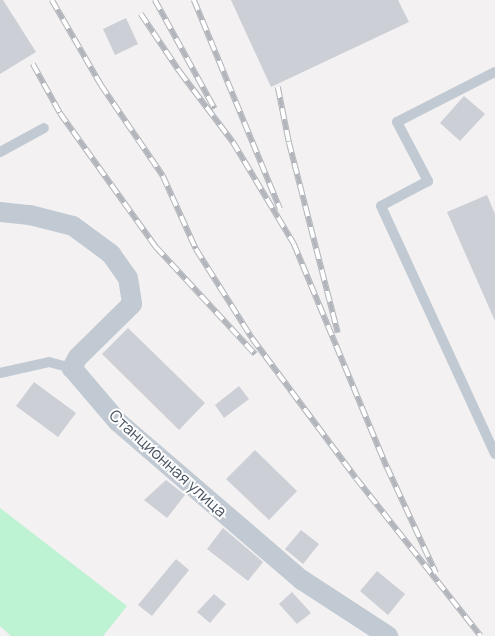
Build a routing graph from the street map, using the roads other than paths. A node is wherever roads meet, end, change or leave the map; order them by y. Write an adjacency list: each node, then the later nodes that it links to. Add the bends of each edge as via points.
1 (495, 72): 7 (lane, via 397,122 428,180 381,206)
2 (44, 128): 3 (lane)
3 (0, 152)
4 (0, 212): 5 (street, via 30,215 73,226 111,254 128,278 132,304 78,357)
5 (72, 368): 6 (lane, via 49,362); 8 (street, Станционная улица, via 118,422 302,580)
6 (0, 373)
7 (495, 454)
8 (388, 636)

